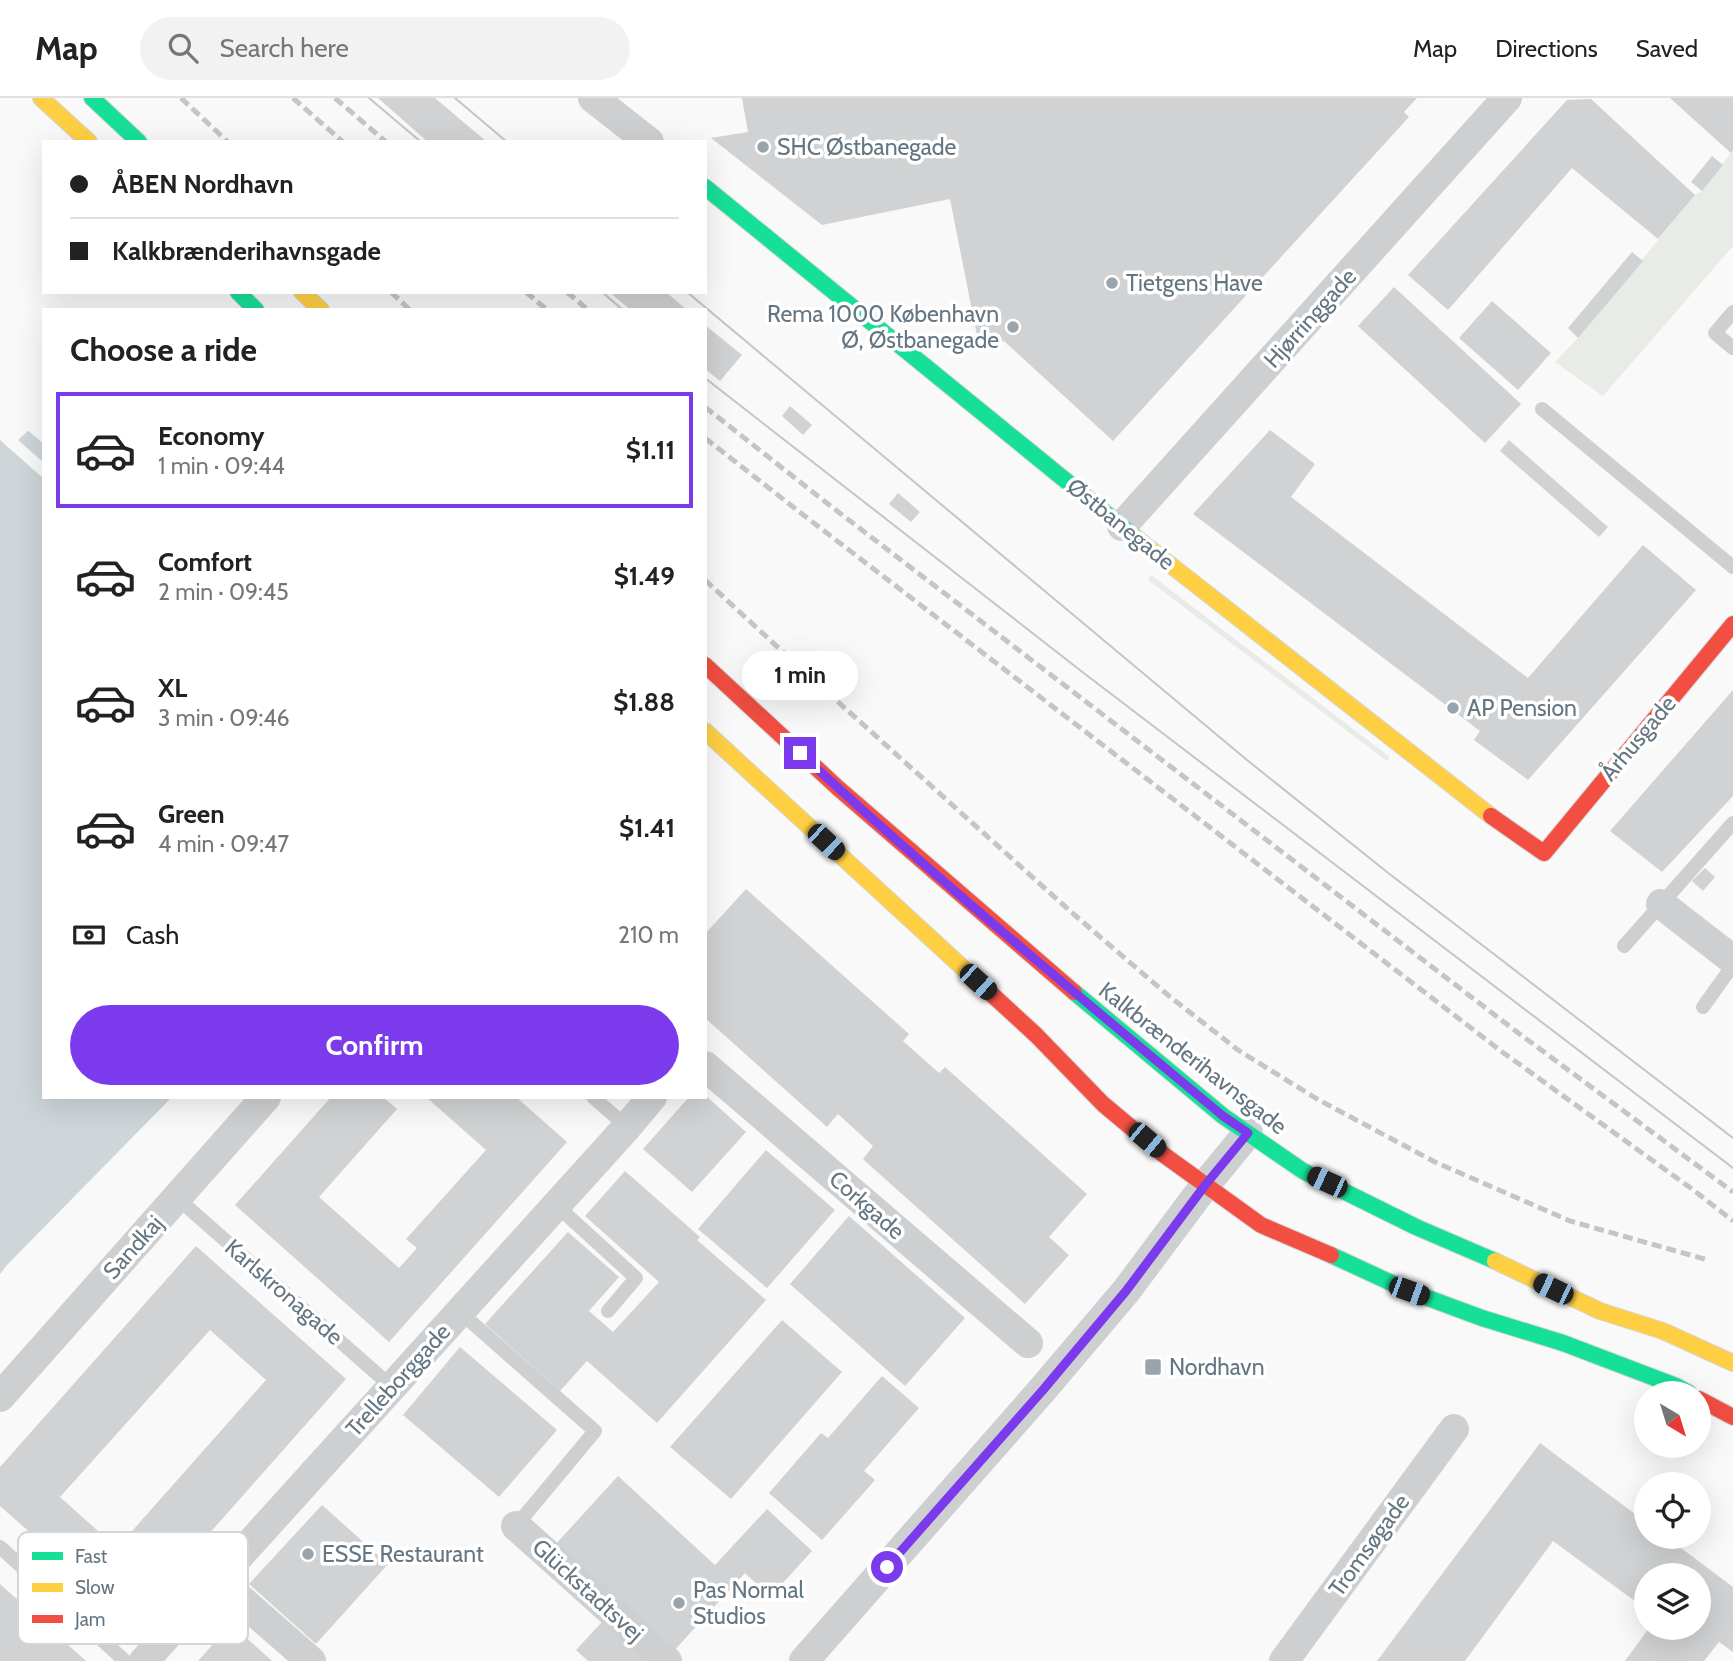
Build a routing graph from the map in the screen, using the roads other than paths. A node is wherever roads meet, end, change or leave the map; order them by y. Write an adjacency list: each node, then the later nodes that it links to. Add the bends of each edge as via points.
1 (41, 98): 5 (main road)
2 (92, 98): 6 (main road)
3 (593, 98): 7 (street)
4 (1496, 102): 16 (street, Hjørringgade)
5 (87, 140)
6 (137, 140)
7 (646, 140)
8 (707, 189): 16 (main road, Østbanegade)
9 (240, 294): 11 (main road)
10 (304, 294): 12 (main road)
11 (254, 308)
12 (319, 308)
13 (1733, 312): 14 (lane, via 1715,333)
14 (1733, 348)
15 (1542, 409): 17 (lane)
16 (1122, 526): 22 (main road, Østbanegade)
17 (1733, 567)
18 (1733, 624): 22 (main road, Århusgade)
19 (707, 667): 33 (main road, Kalkbrænderihavnsgade, via 1045,968)
20 (707, 733): 34 (main road, via 1036,1035 1103,1104)
21 (1733, 823): 23 (lane)
22 (1544, 853)
23 (1661, 904): 24 (lane); 25 (street)
24 (1624, 946)
25 (1733, 960)
26 (1733, 965): 27 (lane)
27 (1703, 1007)
28 (707, 1068): 39 (street, Corkgade)
29 (264, 1099): 35 (street, Sandkaj)
30 (595, 1099): 32 (lane)
31 (650, 1099): 32 (street, Trelleborggade)
32 (627, 1127): 36 (street, Trelleborggade)
33 (1248, 1133): 34 (street); 40 (main road, Kalkbrænderihavnsgade, via 1303,1171 1416,1227 1600,1311 1663,1331)
34 (1206, 1184): 41 (main road, via 1261,1225 1409,1291); 58 (street, via 1118,1301 1043,1390)
35 (176, 1198): 42 (lane, Karlskronagade); 43 (street, Sandkaj)
36 (556, 1205): 37 (lane, via 636,1278); 38 (street, Trelleborggade)
37 (608, 1311)
38 (460, 1312): 42 (street, Trelleborggade); 47 (lane, Glückstadtsvej, via 595,1431)
39 (1028, 1343)
40 (1733, 1363)
41 (1663, 1381)
42 (392, 1387): 48 (street, Trelleborggade)
43 (0, 1397)
44 (1712, 1406): 45 (main road)
45 (1733, 1418)
46 (1454, 1429): 59 (street, Tromsøgade)
47 (516, 1526): 57 (street, Glückstadtsvej)
48 (248, 1545)
49 (0, 1547): 50 (lane)
50 (18, 1563)
51 (248, 1606): 56 (street)
52 (106, 1644): 54 (lane)
53 (159, 1644): 55 (street, Trelleborggade)
54 (125, 1661)
55 (144, 1661)
56 (311, 1661)
57 (667, 1661)
58 (804, 1661)
59 (1284, 1661)

